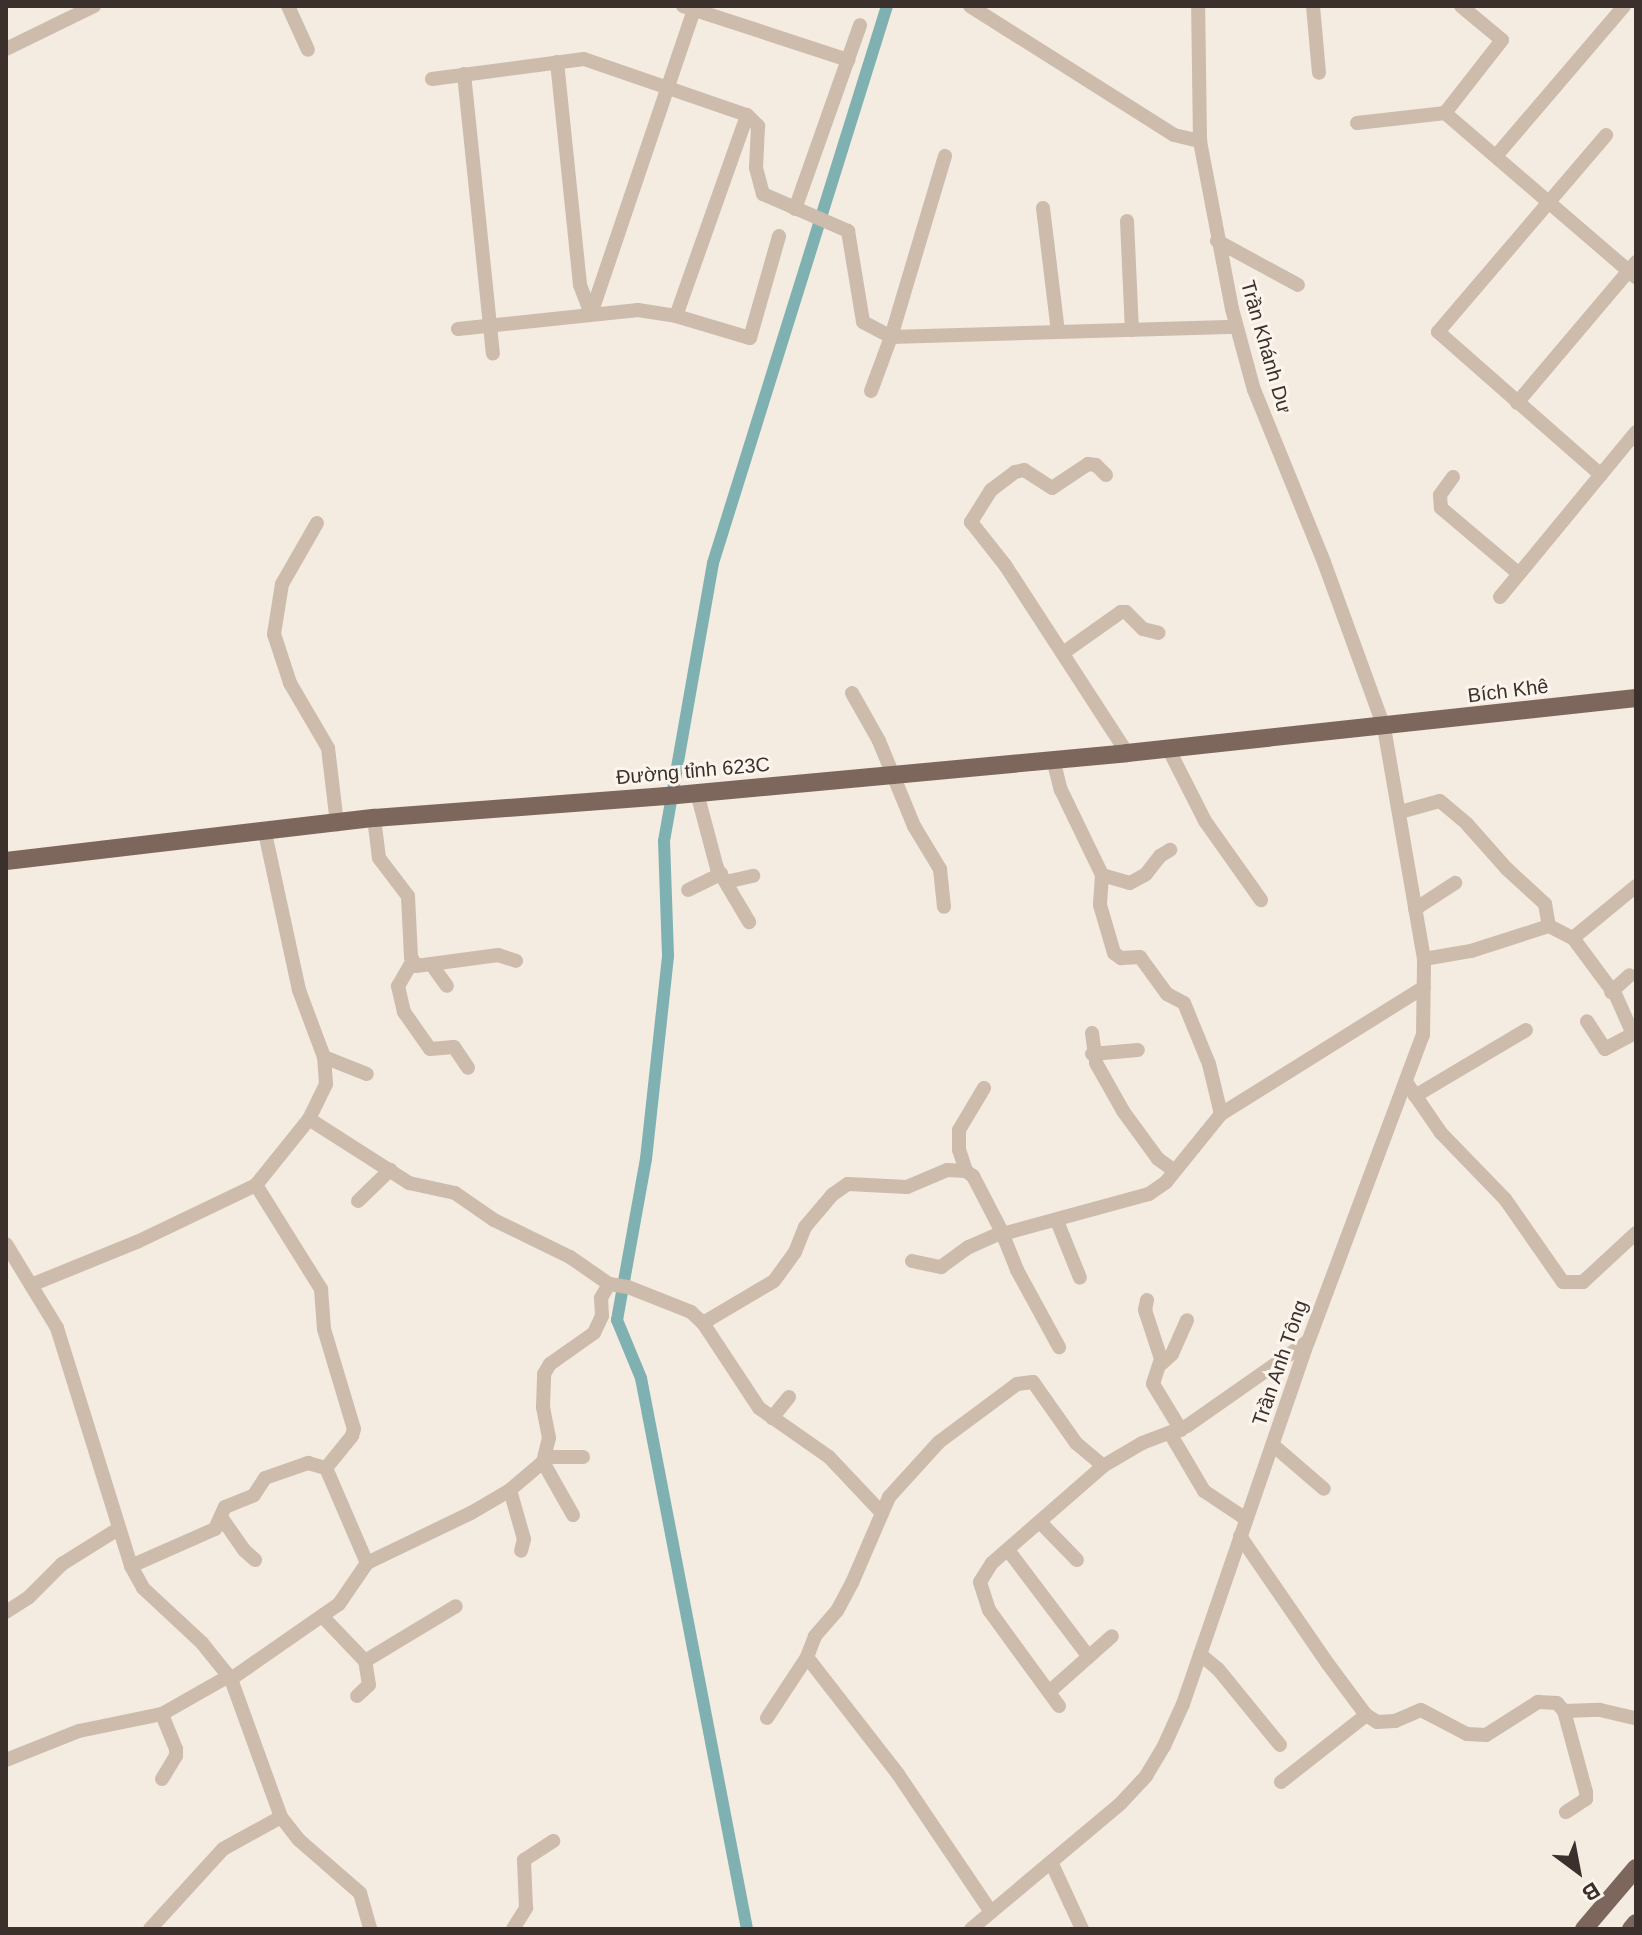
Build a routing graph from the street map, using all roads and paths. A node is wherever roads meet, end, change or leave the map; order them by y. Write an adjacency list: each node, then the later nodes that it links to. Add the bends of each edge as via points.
1 (94, 6): 10 (street)
2 (288, 6): 11 (street)
3 (970, 6): 22 (street, via 1174,135)
4 (1198, 6): 22 (street, Trần Khánh Dư)
5 (1313, 6): 14 (street)
6 (1461, 6): 18 (street, via 1502,40)
7 (1624, 6): 24 (street)
8 (689, 8): 12 (street); 17 (street)
9 (860, 25): 12 (street)
10 (6, 49)
11 (308, 50)
12 (848, 60): 27 (street)
13 (557, 62): 15 (street); 17 (street, via 584,59); 33 (street, via 580,285)
14 (1319, 73)
15 (464, 74): 16 (street); 35 (street)
16 (432, 79)
17 (668, 88): 19 (street); 33 (street)
18 (1445, 113): 20 (street); 24 (street)
19 (747, 115): 27 (street, via 758,126 756,168 763,194); 34 (street)
20 (1357, 123)
21 (1606, 135): 25 (street)
22 (1200, 141): 30 (street, Trần Khánh Dư)
23 (945, 156): 40 (street)
24 (1496, 156): 25 (street)
25 (1549, 202): 31 (street); 43 (street, via 1438,332)
26 (1043, 208): 39 (street)
27 (795, 209): 40 (street, via 848,231 863,322)
28 (1127, 221): 38 (street)
29 (779, 236): 34 (street, via 750,338)
30 (1217, 241): 32 (street); 36 (street, Trần Khánh Dư)
31 (1634, 270): 43 (street)
32 (1298, 285)
33 (591, 314): 34 (street, via 638,310); 35 (street)
34 (676, 316)
35 (490, 326): 37 (street); 41 (street)
36 (1236, 327): 38 (street); 55 (street, Trần Khánh Dư, via 1254,390)
37 (458, 329)
38 (1132, 330): 39 (street)
39 (1058, 332): 40 (street)
40 (891, 337): 42 (street)
41 (493, 354)
42 (871, 391)
43 (1517, 403): 46 (street)
44 (1636, 432): 46 (street)
45 (1106, 475): 52 (street, via 1088,464 1052,488 1024,470 1015,472 991,490 972,517 974,528)
46 (1601, 475): 49 (street)
47 (1453, 477): 49 (street, via 1440,495 1441,508)
48 (317, 523): 63 (street, via 282,584 274,634 290,683 328,748)
49 (1518, 573): 50 (street)
50 (1500, 597)
51 (1159, 633): 52 (street, via 1139,627 1121,612)
52 (1063, 653): 57 (street)
53 (852, 693): 59 (street)
54 (1636, 698): 55 (main road, Bích Khê)
55 (1384, 727): 56 (main road, Đường tỉnh 623C); 61 (street, Trần Anh Tông)
56 (1168, 748): 57 (main road, Đường tỉnh 623C); 73 (street, via 1205,821)
57 (1127, 753): 58 (main road, Đường tỉnh 623C)
58 (1053, 759): 59 (main road, Đường tỉnh 623C); 67 (street, via 1061,790)
59 (893, 774): 60 (main road, Đường tỉnh 623C); 74 (street, via 914,826 940,869)
60 (697, 793): 62 (main road, Đường tỉnh 623C); 69 (street)
61 (1400, 812): 75 (street, Trần Anh Tông); 77 (street, via 1440,801 1545,904)
62 (374, 818): 63 (main road, Đường tỉnh 623C); 81 (street, via 379,858 403,885 410,904)
63 (337, 824): 64 (main road, Đường tỉnh 623C)
64 (265, 833): 66 (main road, Đường tỉnh 623C); 93 (street, via 299,990)
65 (1170, 850): 67 (street, via 1130,883)
66 (6, 861)
67 (1102, 875): 99 (street, via 1100,905 1114,953 1140,957 1167,994 1184,1003 1209,1064)
68 (753, 876): 69 (street)
69 (724, 878): 72 (street); 76 (street)
70 (1455, 883): 75 (street)
71 (1636, 886): 78 (street)
72 (688, 890)
73 (1261, 900)
74 (944, 907)
75 (1415, 909): 79 (street, Trần Anh Tông)
76 (749, 922)
77 (1549, 926): 78 (street); 79 (street, via 1471,951)
78 (1573, 938): 86 (street)
79 (1424, 959): 85 (street, Trần Anh Tông)
80 (516, 961): 82 (street, via 498,955)
81 (412, 962): 82 (street); 94 (street, via 398,986 404,1012 430,1049 454,1047)
82 (431, 964): 84 (street)
83 (1630, 975): 86 (street)
84 (447, 986)
85 (1424, 987): 96 (street, Trần Anh Tông, via 1423,1035); 99 (street)
86 (1611, 992): 90 (street, via 1633,1034)
87 (1587, 1021): 90 (street, via 1605,1049)
88 (1526, 1030): 98 (street)
89 (1092, 1033): 92 (street)
90 (1632, 1042)
91 (1138, 1050): 92 (street)
92 (1092, 1054): 102 (street, via 1123,1111 1158,1159)
93 (324, 1057): 95 (street); 100 (street, via 326,1084)
94 (468, 1068)
95 (367, 1074)
96 (1406, 1082): 98 (street); 117 (street, Trần Anh Tông)
97 (984, 1088): 103 (street, via 959,1130)
98 (1415, 1096): 108 (street, via 1441,1133 1505,1199 1563,1282 1583,1282)
99 (1221, 1114): 102 (street)
100 (309, 1119): 101 (street); 104 (street)
101 (390, 1170): 105 (street); 113 (street, via 409,1183 455,1193 494,1220)
102 (1174, 1170): 106 (street, via 1149,1194)
103 (966, 1171): 107 (street); 116 (street, via 947,1170 907,1187 840,1188 805,1227 774,1281)
104 (256, 1185): 112 (street); 127 (street, via 321,1289 324,1329 354,1429)
105 (358, 1201)
106 (1057, 1221): 107 (street); 111 (street)
107 (1004, 1232): 110 (street, via 969,1247 949,1265); 118 (street, via 1017,1270)
108 (1636, 1233)
109 (6, 1244): 112 (street)
110 (912, 1261)
111 (1080, 1278)
112 (31, 1285): 135 (street, via 57,1328)
113 (618, 1286): 116 (street, via 691,1312); 125 (street, via 601,1298 602,1316 594,1333 544,1374 549,1438)
114 (1147, 1300): 119 (street, via 1145,1310)
115 (1187, 1320): 119 (street, via 1172,1354)
116 (703, 1323): 121 (street, via 752,1400)
117 (1308, 1342): 122 (street); 123 (street, Trần Anh Tông)
118 (1059, 1347)
119 (1161, 1364): 122 (street, via 1153,1384)
120 (789, 1397): 121 (street)
121 (772, 1418): 130 (street, via 829,1457)
122 (1176, 1432): 126 (street, via 1142,1443); 133 (street, via 1204,1491)
123 (1273, 1445): 128 (street); 133 (street, Trần Anh Tông)
124 (583, 1457): 125 (street)
125 (544, 1459): 129 (street); 131 (street)
126 (1103, 1466): 130 (street, via 1076,1443 1033,1382 1024,1381 1000,1393 939,1442 901,1482); 134 (street)
127 (326, 1468): 132 (street, via 308,1463 265,1478 254,1495 225,1507); 141 (street)
128 (1324, 1489)
129 (510, 1490): 138 (street, via 524,1539); 141 (street)
130 (882, 1513): 148 (street, via 852,1583 815,1636)
131 (573, 1515)
132 (221, 1517): 139 (street); 142 (street, via 215,1529)
133 (1246, 1519): 136 (street, Trần Anh Tông)
134 (1040, 1522): 137 (street); 140 (street)
135 (118, 1529): 142 (street); 144 (street, via 62,1564)
136 (1240, 1536): 147 (street, Trần Anh Tông); 157 (street)
137 (1008, 1550): 149 (street); 152 (street, via 983,1573 981,1588 989,1610)
138 (521, 1551)
139 (255, 1560)
140 (1077, 1560)
141 (367, 1563): 145 (street, via 347,1596)
142 (131, 1566): 151 (street, via 143,1588 202,1643)
143 (456, 1606): 150 (street)
144 (6, 1612)
145 (323, 1617): 150 (street); 151 (street)
146 (1112, 1636): 149 (street)
147 (1200, 1654): 160 (street); 167 (street, Trần Anh Tông, via 1183,1704 1146,1776)
148 (807, 1657): 158 (street); 169 (street, via 898,1774)
149 (1089, 1657): 152 (street)
150 (365, 1661): 153 (street, via 369,1685)
151 (230, 1678): 156 (street); 165 (street)
152 (1049, 1692): 154 (street)
153 (357, 1696)
154 (1059, 1706)
155 (1564, 1711): 157 (street, via 1557,1703 1538,1702 1493,1733 1476,1736 1421,1710 1389,1723); 159 (street, via 1600,1710); 164 (street, via 1586,1792 1586,1799)
156 (162, 1714): 161 (street, via 79,1731); 162 (street, via 176,1756)
157 (1366, 1715): 163 (street)
158 (767, 1718)
159 (1636, 1718)
160 (1280, 1745)
161 (6, 1760)
162 (162, 1779)
163 (1281, 1782)
164 (1566, 1812)
165 (281, 1817): 171 (street, via 223,1849); 172 (street, via 299,1840 360,1893)
166 (553, 1841): 173 (street, via 524,1860 526,1908)
167 (1052, 1864): 169 (street, Trần Anh Tông); 175 (street)
168 (1636, 1868): 176 (main road)
169 (991, 1912): 174 (street, Trần Anh Tông)
170 (1636, 1923): 177 (main road)
171 (150, 1929)
172 (370, 1929)
173 (513, 1929)
174 (971, 1929)
175 (1082, 1929)
176 (1584, 1929)
177 (1631, 1929)

